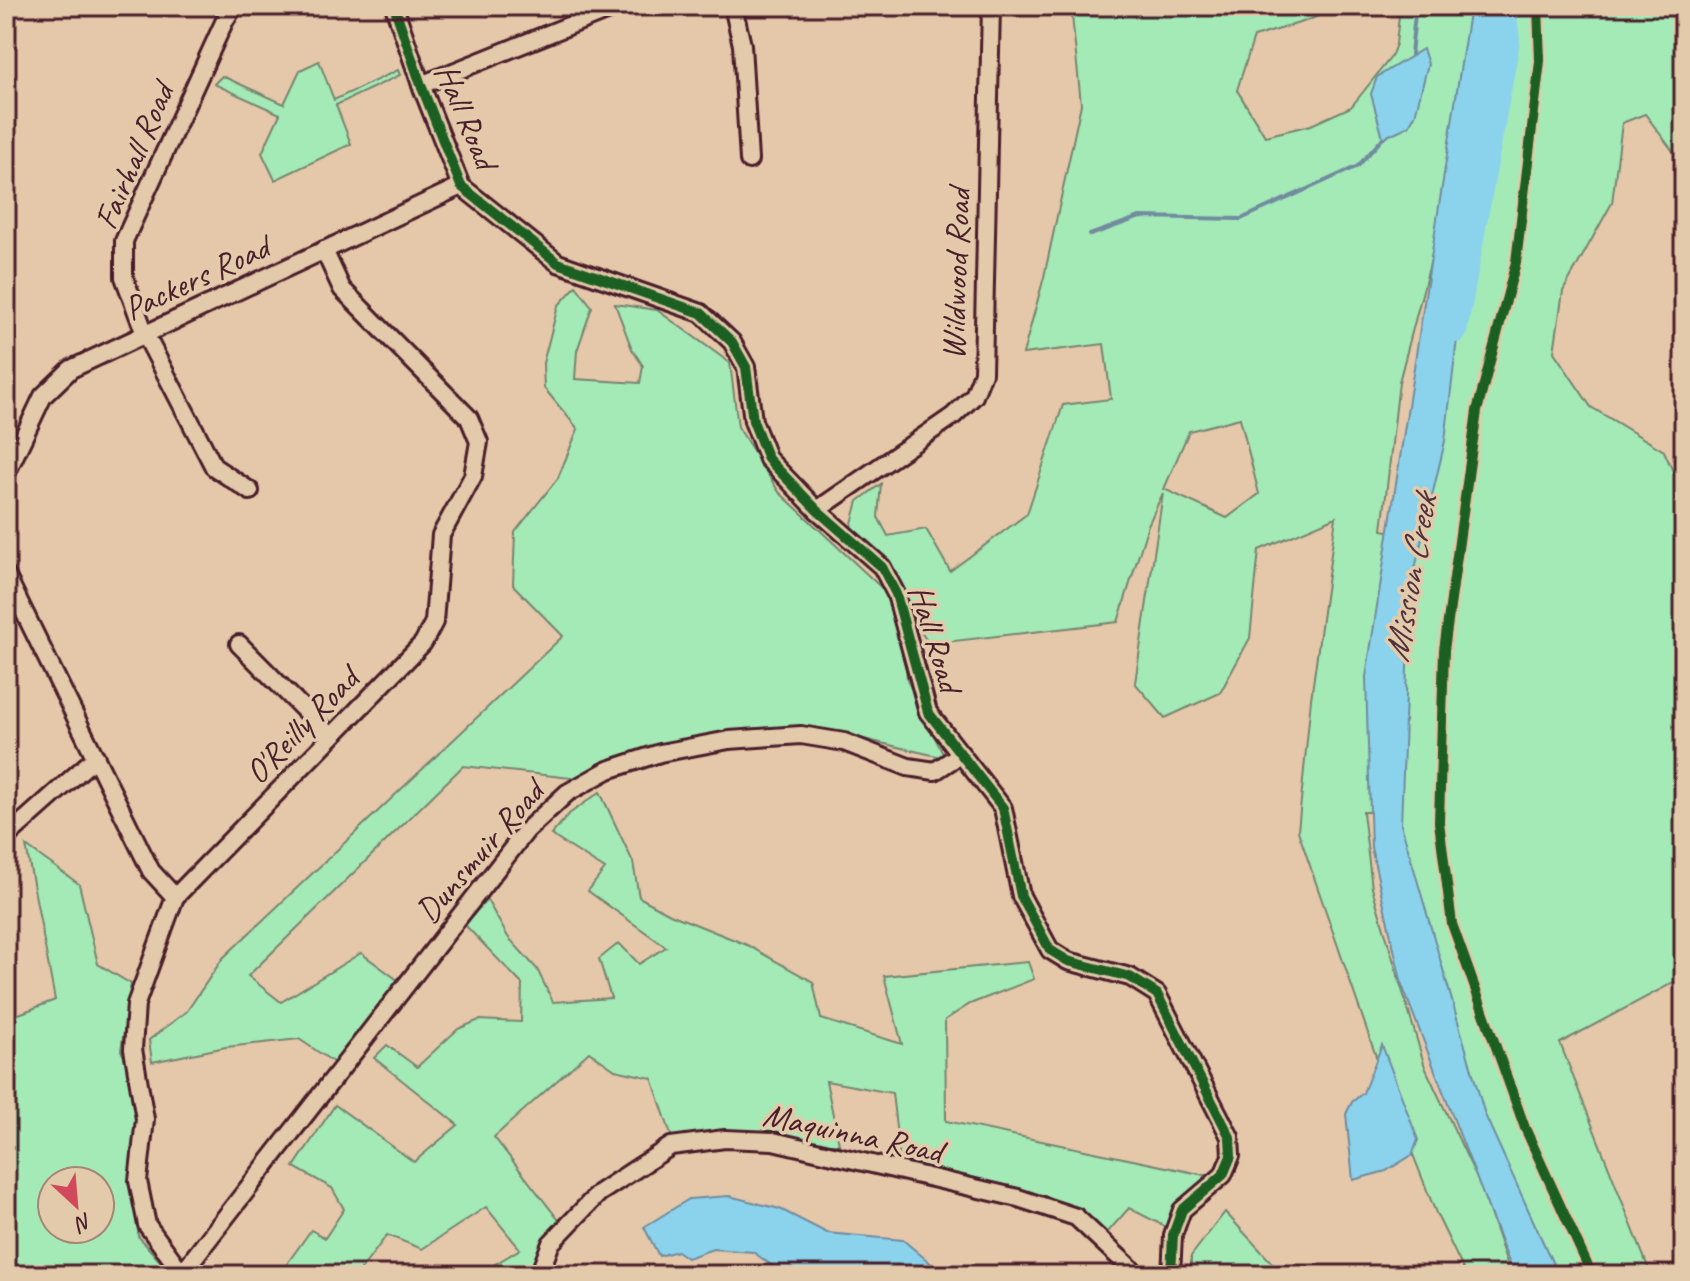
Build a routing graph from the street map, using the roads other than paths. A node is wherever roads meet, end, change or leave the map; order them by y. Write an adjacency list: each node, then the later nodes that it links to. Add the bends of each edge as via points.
1 (234, 6): 10 (street, Fairhall Road, via 124,241 124,277)
2 (394, 6): 6 (street, Hall Road)
3 (618, 6): 6 (street)
4 (733, 6): 7 (street, via 742,45)
5 (991, 6): 13 (street, Wildwood Road, via 983,373 974,396 953,416)
6 (421, 85): 8 (street, Hall Road)
7 (749, 160)
8 (461, 186): 9 (street, Packers Road); 13 (street, Hall Road, via 558,263 701,313 732,342 746,367 753,421 768,459)
9 (324, 250): 10 (street, Packers Road); 16 (street, O'Reilly Road, via 342,289 469,418 479,442 473,476 441,535 434,622 423,643)
10 (145, 334): 11 (street, Packers Road, via 71,369 43,396); 12 (street, Fairhall Road, via 214,467)
11 (6, 474)
12 (250, 491)
13 (817, 510): 17 (street, Hall Road, via 882,567 896,594 928,712)
14 (6, 575): 18 (street)
15 (239, 644): 16 (street)
16 (331, 737): 20 (street, O'Reilly Road)
17 (961, 754): 21 (street, Dunsmuir Road, via 935,771 908,767 844,742 801,735 729,740 608,770 567,793 526,831); 24 (street, Hall Road, via 1003,808 1021,896 1050,950 1068,961 1130,977 1157,994 1230,1137 1231,1156 1223,1175 1182,1210 1173,1235)
18 (96, 757): 19 (street); 20 (street, via 151,871)
19 (6, 837)
20 (175, 897): 21 (street, O'Reilly Road, via 136,1004 133,1049 145,1119 138,1181 147,1225)
21 (183, 1274)
22 (539, 1275): 23 (street, Maquinna Road, via 551,1243 599,1193 671,1146 725,1139 773,1141 1018,1198 1076,1217)
23 (1138, 1275)
24 (1171, 1275)

